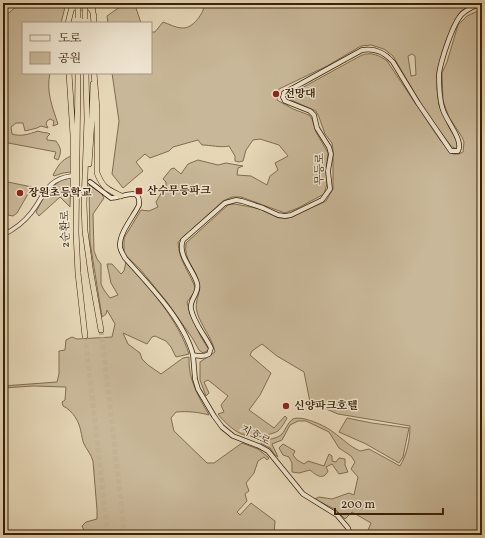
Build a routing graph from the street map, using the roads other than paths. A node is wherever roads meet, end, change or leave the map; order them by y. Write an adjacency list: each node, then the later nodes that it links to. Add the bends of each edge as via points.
1 (78, 3): 7 (highway, bridge)
2 (85, 3): 8 (highway, bridge)
3 (92, 3): 6 (highway)
4 (481, 3): 24 (main road, 무등로, via 465,11 456,21 440,72 442,109 458,138 458,151 451,151 393,62 381,52 362,50 284,93 285,101 314,115 317,128 331,154 328,171 330,189 322,200 285,216 242,201 225,203 183,240 181,245 184,259 198,287 190,308 211,348 210,354 206,356)
5 (72, 6): 6 (highway, via 89,7); 9 (highway)
6 (94, 16): 10 (highway)
7 (78, 21)
8 (85, 21)
9 (68, 22)
10 (94, 22)
11 (69, 74): 20 (highway, via 73,195)
12 (78, 74): 20 (highway, 2순환로)
13 (86, 74): 18 (highway, 2순환로)
14 (94, 74): 18 (highway, via 92,127)
15 (94, 74): 19 (highway, via 97,173 106,190)
16 (71, 176): 21 (street, via 51,183 28,216)
17 (90, 182): 19 (main road, via 108,196)
18 (85, 187): 22 (highway, 2순환로, via 85,231)
19 (121, 196): 24 (main road, via 137,194 140,200 121,238 121,251 178,323)
20 (76, 203): 23 (highway, 2순환로, via 78,273)
21 (3, 235)
22 (101, 330)
23 (85, 336)
24 (193, 355): 25 (main road, 지호로, via 196,383 222,427 233,436 268,452 303,494 337,515 348,528)
25 (350, 535)

